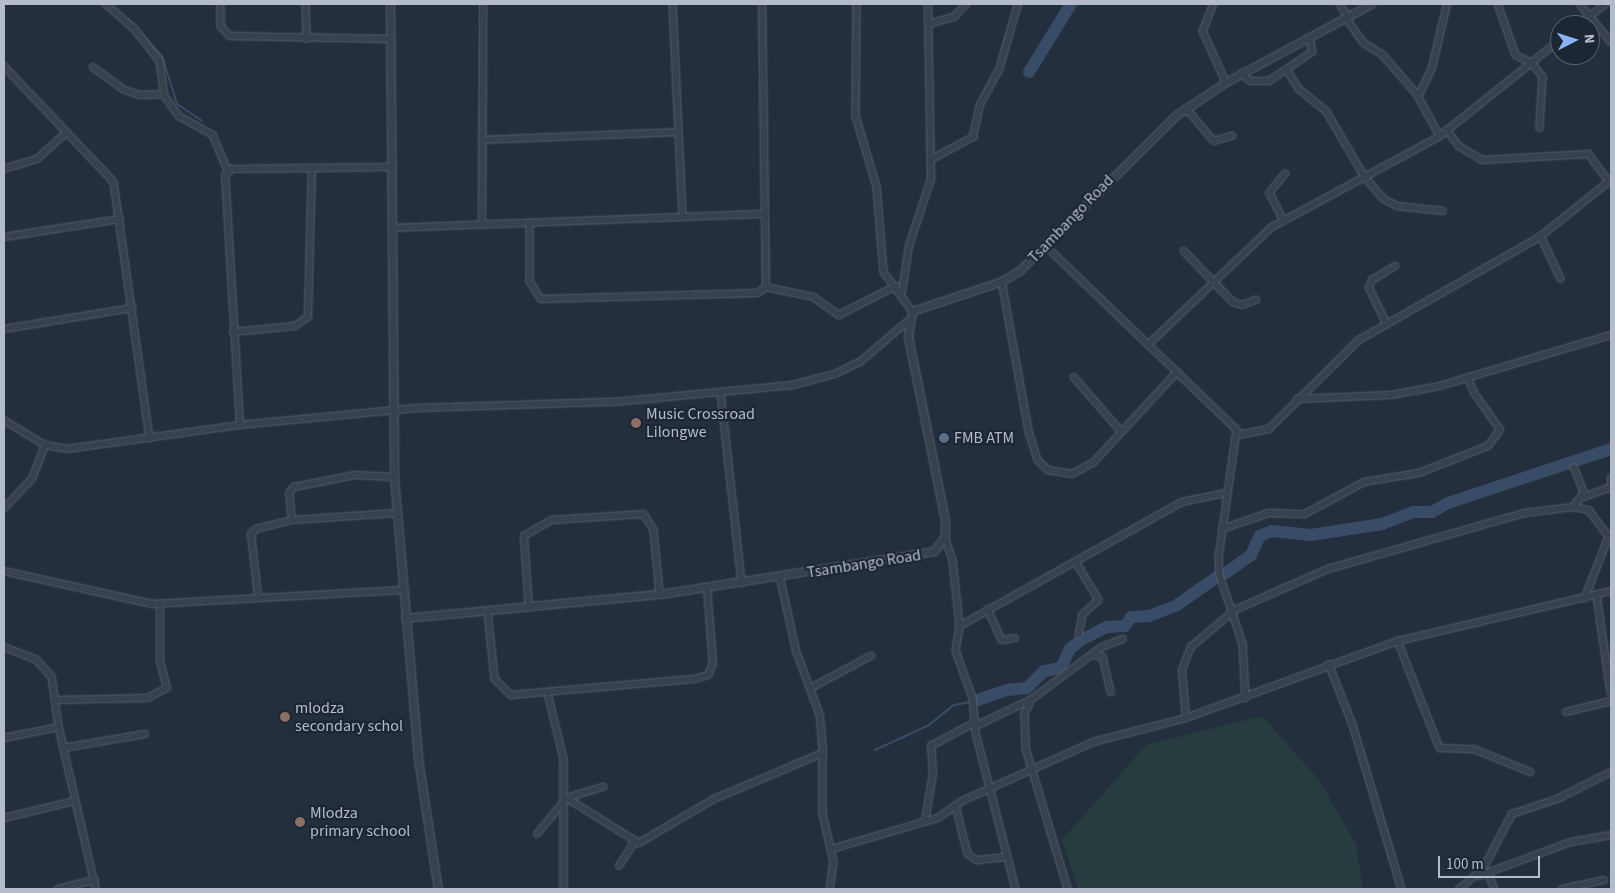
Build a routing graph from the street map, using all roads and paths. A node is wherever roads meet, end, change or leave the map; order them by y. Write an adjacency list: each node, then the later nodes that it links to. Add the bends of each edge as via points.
1 (106, 4): 35 (street, via 134,28 160,61 166,75)
2 (221, 4): 24 (street, via 221,26 230,36)
3 (306, 4): 24 (street)
4 (390, 4): 26 (street)
5 (483, 4): 44 (street)
6 (673, 4): 41 (street)
7 (762, 4): 54 (street)
8 (857, 4): 69 (street, via 856,116 878,187 884,272)
9 (928, 4): 22 (street)
10 (966, 4): 22 (street, via 954,17)
11 (1018, 4): 45 (street, via 999,70 980,105 972,137)
12 (1214, 4): 34 (street, via 1203,31)
13 (1340, 4): 21 (street)
14 (1371, 4): 21 (street, Tsambango Road)
15 (1447, 4): 36 (street, via 1432,68)
16 (1498, 4): 29 (street, via 1513,51)
17 (1580, 4): 19 (street)
18 (1606, 4): 20 (street)
19 (1588, 15)
20 (1590, 15)
21 (1348, 18): 25 (street, Tsambango Road); 36 (street, via 1364,43 1391,63)
22 (928, 24): 45 (street)
23 (1600, 29): 27 (street)
24 (307, 39): 26 (street)
25 (1310, 39): 32 (street, via 1312,52); 33 (street, Tsambango Road)
26 (390, 40): 46 (street)
27 (1611, 42)
28 (1550, 48): 29 (street)
29 (1532, 63): 38 (street, via 1544,80); 39 (street)
30 (4, 66): 40 (street)
31 (93, 67): 35 (street, via 125,90 140,95)
32 (1288, 71): 33 (street, via 1260,83); 51 (street, via 1299,89 1330,116)
33 (1242, 73): 34 (street, Tsambango Road)
34 (1226, 82): 37 (street, Tsambango Road)
35 (164, 94): 49 (street, via 179,116 213,135)
36 (1418, 97): 43 (street)
37 (1186, 108): 42 (street, via 1214,141); 63 (street, Tsambango Road, via 1155,132)
38 (1540, 128)
39 (1447, 130): 43 (street); 52 (street, via 1458,146 1482,160 1589,154)
40 (66, 132): 48 (street, via 37,159); 56 (street, via 114,182)
41 (678, 132): 44 (street); 55 (street)
42 (1232, 136)
43 (1440, 136): 51 (street)
44 (482, 140): 59 (street)
45 (932, 159): 71 (street)
46 (392, 167): 47 (street); 60 (street)
47 (312, 168): 49 (street); 78 (street, via 308,317 295,326)
48 (4, 169)
49 (228, 171): 78 (street, via 223,200)
50 (1285, 174): 57 (street, via 1269,193)
51 (1365, 177): 53 (street, via 1390,203); 57 (street)
52 (1610, 181): 61 (street)
53 (1443, 211)
54 (764, 214): 55 (street); 70 (street)
55 (683, 216): 58 (street)
56 (120, 219): 62 (street); 73 (street)
57 (1283, 220): 68 (street)
58 (530, 223): 59 (street); 70 (street, via 530,282 541,299 758,293)
59 (482, 224): 60 (street)
60 (393, 228): 86 (street)
61 (1541, 236): 66 (street); 76 (street)
62 (4, 237)
63 (1046, 246): 67 (street, Tsambango Road); 80 (street)
64 (1184, 252): 68 (street)
65 (1395, 266): 76 (street, via 1372,280 1369,288)
66 (1561, 279)
67 (1002, 281): 74 (street, Tsambango Road); 89 (street, via 1038,460 1055,473 1079,472 1093,463)
68 (1214, 282): 72 (street, via 1237,304); 80 (street)
69 (896, 286): 70 (street, via 839,315 814,297); 71 (street)
70 (766, 287)
71 (902, 292): 74 (street)
72 (1256, 300)
73 (132, 308): 77 (street); 91 (street)
74 (912, 311): 75 (street)
75 (907, 322): 84 (street, via 875,351 836,374 810,383); 103 (street, via 936,462)
76 (1386, 323): 85 (street, via 1346,350)
77 (4, 329)
78 (233, 332): 88 (street)
79 (1611, 335): 83 (street)
80 (1150, 343): 81 (street)
81 (1177, 372): 89 (street); 90 (street)
82 (1074, 377): 89 (street)
83 (1468, 378): 85 (street, via 1391,395); 102 (street, via 1474,394 1500,430 1488,446 1419,473 1364,482 1305,514 1269,513)
84 (721, 392): 86 (street, via 614,402); 107 (street)
85 (1297, 399): 90 (street, via 1269,429)
86 (393, 411): 88 (street); 94 (street)
87 (4, 420): 92 (street)
88 (240, 425): 91 (street)
89 (1121, 431)
90 (1238, 435): 96 (street)
91 (150, 438): 92 (street, via 67,449)
92 (45, 444): 99 (street, via 32,479)
93 (1574, 468): 97 (street)
94 (394, 477): 100 (street); 101 (street, via 364,474 294,487 288,493)
95 (1611, 478): 97 (street, via 1611,486)
96 (1226, 493): 102 (street); 104 (street, via 1182,502)
97 (1584, 497): 98 (street)
98 (1574, 507): 114 (street, via 1589,510 1608,534); 118 (street, via 1525,513 1328,568)
99 (4, 508)
100 (397, 513): 101 (street); 109 (street)
101 (292, 520): 112 (street, via 265,525 251,534)
102 (1222, 530): 118 (street, via 1220,575)
103 (945, 536): 106 (street, Tsambango Road, via 940,547 924,555); 121 (street, via 953,560)
104 (1076, 562): 117 (street); 122 (street, via 1099,600 1083,615)
105 (4, 571): 115 (street)
106 (780, 578): 107 (street, Tsambango Road); 130 (street, via 796,651)
107 (742, 583): 108 (street, Tsambango Road)
108 (707, 587): 111 (street, Tsambango Road); 133 (street, via 714,652 708,675)
109 (403, 590): 112 (street, via 286,598); 120 (street)
110 (1611, 591): 113 (street)
111 (660, 594): 116 (street, Tsambango Road); 116 (street, via 654,530 644,514 552,520 524,536)
112 (258, 596): 115 (street)
113 (1597, 596): 114 (street); 132 (street)
114 (1585, 599): 125 (street)
115 (160, 604): 136 (street, via 160,662 167,688 148,698)
116 (529, 608): 119 (street, Tsambango Road)
117 (988, 609): 121 (street); 123 (street, via 1002,640)
118 (1235, 610): 134 (street, via 1244,644); 139 (street, via 1219,620 1187,653 1181,682)
119 (488, 612): 120 (street, Tsambango Road); 133 (street, via 498,686 511,695)
120 (405, 618): 168 (street, via 418,759)
121 (960, 626): 140 (street, via 956,651)
122 (1079, 635)
123 (1015, 638)
124 (1123, 639): 127 (street, via 1107,644)
125 (1398, 641): 129 (street); 147 (street, via 1440,748 1474,749)
126 (4, 647): 136 (street, via 43,664 52,677)
127 (1094, 655): 131 (street, via 1103,657); 135 (street)
128 (871, 656): 130 (street)
129 (1329, 664): 134 (street); 173 (street, via 1353,725)
130 (811, 688): 145 (street, via 824,733)
131 (1111, 692)
132 (1611, 692)
133 (548, 693): 151 (street, via 563,753)
134 (1246, 698): 139 (street)
135 (1032, 699): 140 (street); 146 (street, via 1025,717)
136 (56, 700): 141 (street)
137 (1611, 701): 138 (street)
138 (1566, 712)
139 (1186, 718): 146 (street, via 1093,742)
140 (976, 724): 150 (street); 155 (street, via 931,746 933,773)
141 (59, 727): 143 (street); 144 (street)
142 (145, 734): 144 (street)
143 (4, 738)
144 (63, 748): 152 (street)
145 (823, 753): 158 (street, via 714,799); 159 (street, via 823,814)
146 (1033, 769): 150 (street); 172 (street)
147 (1530, 772)
148 (1611, 772): 163 (street, via 1557,798 1512,814)
149 (603, 787): 151 (street)
150 (990, 790): 153 (street); 160 (street)
151 (567, 798): 156 (street); 158 (street); 169 (street, via 561,842)
152 (75, 801): 154 (street); 164 (street)
153 (956, 806): 155 (street); 160 (street, via 968,854 977,860)
154 (4, 818)
155 (925, 822): 159 (street, via 907,824)
156 (537, 834)
157 (1611, 834): 162 (street, via 1517,859)
158 (634, 843): 161 (street)
159 (832, 849): 170 (street)
160 (1006, 856): 171 (street)
161 (619, 866)
162 (1488, 875): 163 (street); 175 (street)
163 (1478, 876): 174 (street)
164 (95, 880): 166 (street); 167 (street)
165 (1604, 880): 176 (street)
166 (58, 889)
167 (96, 889)
168 (438, 889)
169 (564, 889)
170 (830, 889)
171 (1016, 889)
172 (1068, 889)
173 (1402, 889)
174 (1459, 889)
175 (1495, 889)
176 (1562, 889)

